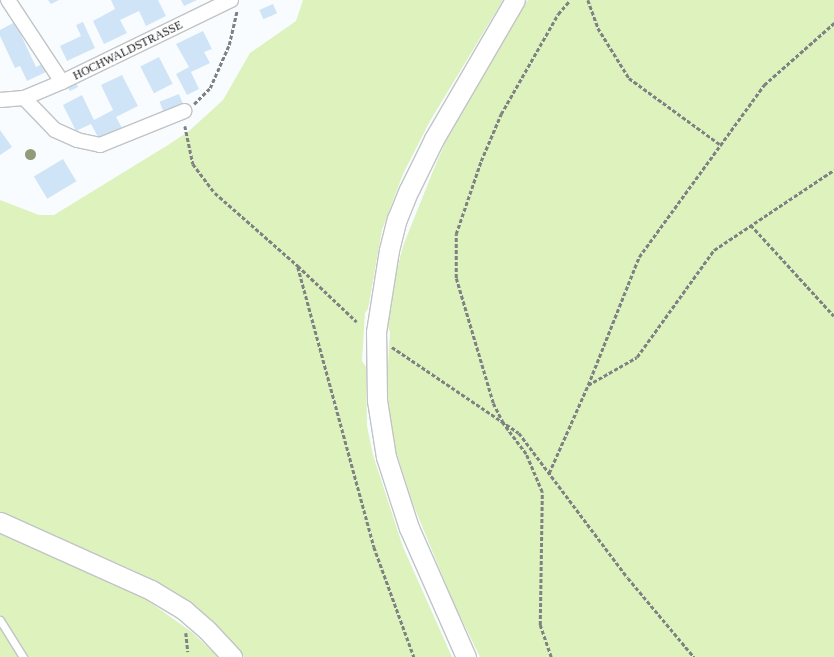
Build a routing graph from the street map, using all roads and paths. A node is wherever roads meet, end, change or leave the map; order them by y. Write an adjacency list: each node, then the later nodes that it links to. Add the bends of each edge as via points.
1 (8, 0): 7 (street)
2 (515, 0): 26 (main road, via 434,139 409,190 389,250 376,332 377,400 386,457 409,528)
3 (570, 0): 19 (path, via 558,14 501,114 481,161 456,234 456,278 494,403)
4 (588, 0): 11 (path, via 598,28 628,78)
5 (234, 4): 7 (street, HOCHWALDSTRASSE); 10 (path, via 238,18 210,88 204,96)
6 (834, 23): 11 (path, via 764,86)
7 (62, 82): 8 (street, HOCHWALDSTRASSE)
8 (24, 98): 9 (street, HOCHWALDSTRASSE); 10 (street, via 55,130 77,140 100,144)
9 (0, 100)
10 (184, 111): 14 (path, via 185,134 193,164 215,193)
11 (721, 145): 18 (path, via 639,257)
12 (834, 170): 13 (path)
13 (751, 225): 15 (path); 18 (path, via 714,250 637,357)
14 (298, 266): 16 (path); 25 (path, via 374,547)
15 (834, 316)
16 (357, 322)
17 (388, 344): 19 (path)
18 (588, 385): 20 (path)
19 (503, 422): 20 (path, via 519,433); 27 (path, via 526,454 542,492 540,625)
20 (549, 472): 28 (path, via 628,578)
21 (0, 522): 24 (main road, via 151,590 184,610 208,630)
22 (0, 620): 23 (lane)
23 (23, 657)
24 (232, 657)
25 (414, 657)
26 (466, 657)
27 (551, 657)
28 (694, 657)

